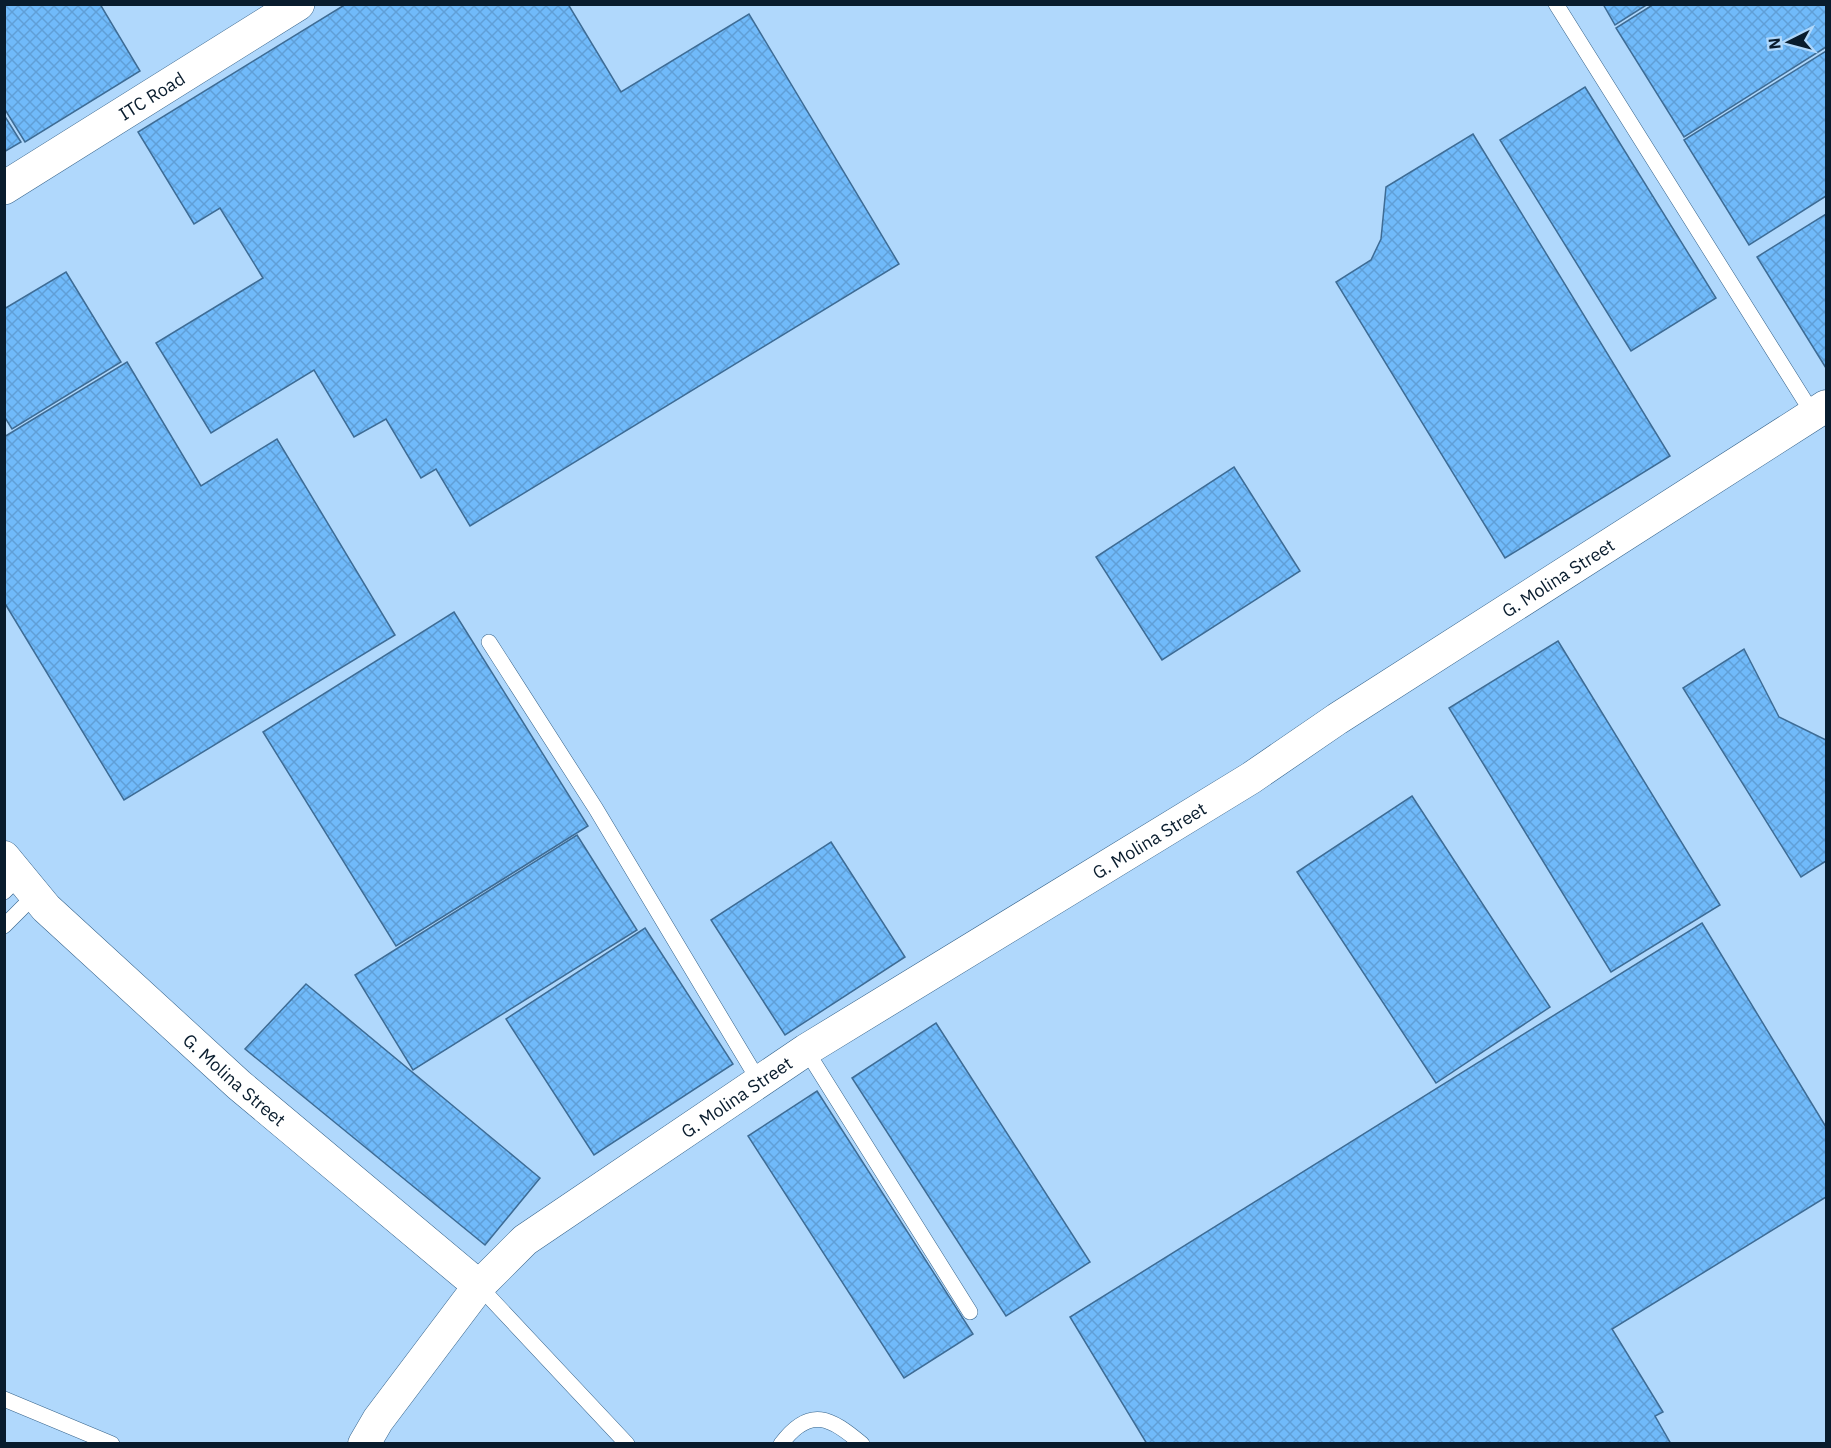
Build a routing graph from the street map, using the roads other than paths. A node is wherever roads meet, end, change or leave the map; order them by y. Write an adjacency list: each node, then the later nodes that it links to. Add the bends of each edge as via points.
1 (298, 4): 3 (street, ITC Road)
2 (1556, 4): 4 (lane)
3 (4, 188)
4 (1820, 410): 8 (street, G. Molina Street, via 1353,708 1251,778)
5 (489, 642): 9 (lane, via 596,809)
6 (16, 880): 7 (lane); 10 (street, G. Molina Street, via 239,1085)
7 (4, 926)
8 (806, 1050): 9 (street, G. Molina Street); 11 (lane)
9 (760, 1083): 10 (street, G. Molina Street, via 525,1240)
10 (479, 1286): 14 (street, G. Molina Street); 15 (lane)
11 (970, 1312)
12 (4, 1399): 13 (lane)
13 (112, 1443)
14 (364, 1443)
15 (627, 1443)
16 (782, 1443): 17 (lane, via 800,1424 814,1418 832,1421)
17 (862, 1443)

